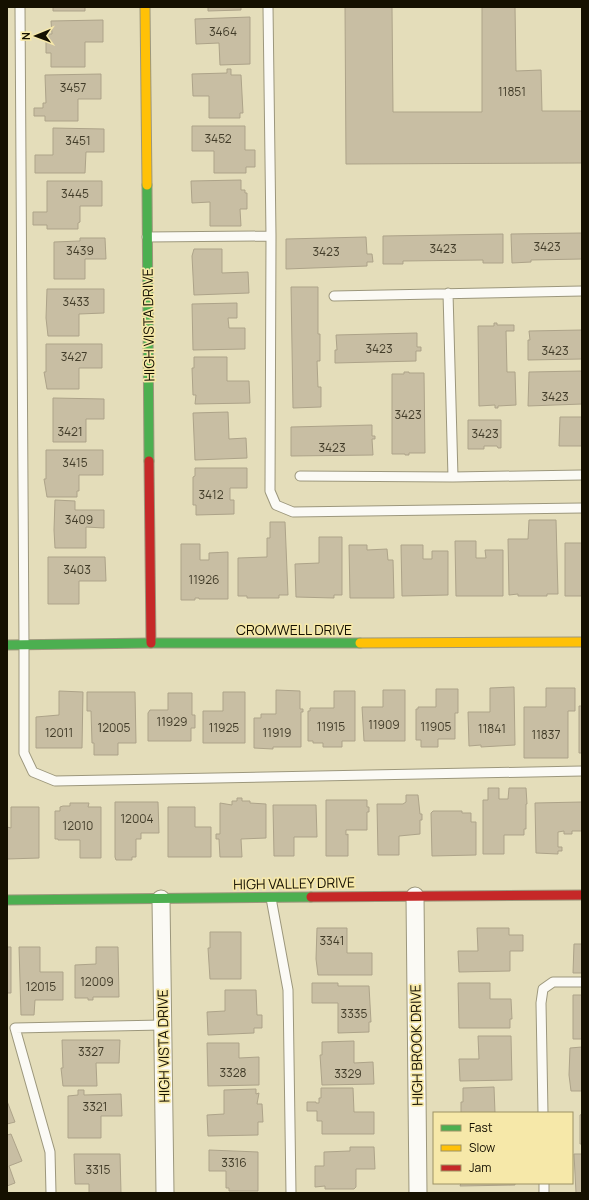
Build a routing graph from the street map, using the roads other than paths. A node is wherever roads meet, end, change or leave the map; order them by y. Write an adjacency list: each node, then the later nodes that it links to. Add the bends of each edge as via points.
1 (20, 7): 16 (lane)
2 (145, 7): 5 (street, HIGH VISTA DRIVE)
3 (268, 7): 4 (lane)
4 (271, 236): 5 (lane); 12 (lane, via 270,491 276,505 294,512)
5 (147, 237): 14 (street, HIGH VISTA DRIVE)
6 (582, 291): 7 (lane)
7 (448, 293): 8 (lane); 11 (lane)
8 (334, 296)
9 (582, 475): 11 (lane)
10 (300, 476): 11 (lane)
11 (453, 477)
12 (582, 508)
13 (582, 642): 14 (street, CROMWELL DRIVE)
14 (150, 643): 16 (street, CROMWELL DRIVE)
15 (7, 645): 16 (street, CROMWELL DRIVE)
16 (24, 645): 17 (lane, via 24,753 33,772 55,781)
17 (582, 771)
18 (582, 895): 19 (street, HIGH VALLEY DRIVE)
19 (415, 896): 20 (street, HIGH VALLEY DRIVE); 30 (street, HIGH BROOK DRIVE)
20 (271, 898): 21 (street, HIGH VALLEY DRIVE); 29 (lane, via 288,990)
21 (161, 899): 22 (street, HIGH VALLEY DRIVE); 24 (street, HIGH VISTA DRIVE)
22 (7, 900)
23 (582, 982): 26 (lane, via 553,982 543,989)
24 (162, 1024): 25 (lane); 28 (street, HIGH VISTA DRIVE)
25 (11, 1028): 27 (lane, via 50,1152)
26 (543, 1112)
27 (51, 1193)
28 (165, 1193)
29 (291, 1193)
30 (418, 1193)

